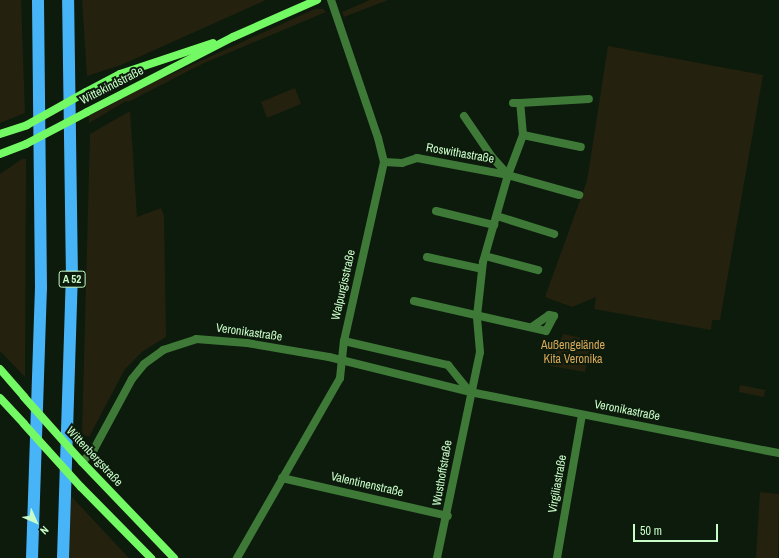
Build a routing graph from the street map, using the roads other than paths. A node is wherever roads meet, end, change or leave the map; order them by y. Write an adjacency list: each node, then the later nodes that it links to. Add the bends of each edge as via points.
1 (38, 0): 36 (highway, A 52, via 41,288)
2 (68, 0): 37 (highway, A 52, via 72,279)
3 (317, 0): 5 (street, Wittekindstraße)
4 (331, 0): 12 (street, Walpurgisstraße)
5 (233, 37): 8 (street, Wittekindstraße, bridge, via 155,60 120,74 27,125); 11 (street, Wittekindstraße, bridge, via 26,144)
6 (589, 99): 9 (street, Roswithastraße, via 516,103)
7 (464, 116): 13 (street, Roswithastraße, via 492,157)
8 (0, 134)
9 (523, 135): 10 (street); 13 (street, Roswithastraße)
10 (581, 147)
11 (0, 154)
12 (384, 162): 13 (street, Roswithastraße, via 402,163 417,158); 26 (street, Walpurgisstraße)
13 (508, 175): 14 (street, Roswithastraße); 16 (street, Roswithastraße)
14 (579, 196)
15 (436, 211): 17 (street)
16 (497, 216): 17 (street, Roswithastraße); 18 (street)
17 (494, 225): 19 (street, Roswithastraße)
18 (554, 234)
19 (485, 256): 21 (street, Roswithastraße); 22 (street)
20 (427, 257): 21 (street)
21 (482, 269): 24 (street, Roswithastraße)
22 (538, 270)
23 (414, 301): 24 (street)
24 (477, 316): 25 (street); 29 (street, Roswithastraße, via 480,352)
25 (532, 328)
26 (344, 341): 27 (street, Walpurgisstraße); 29 (street, via 448,365)
27 (342, 360): 29 (street, Veronikastraße); 33 (street, Veronikastraße, via 216,340 196,339 163,350 144,364 132,379 93,451); 34 (street, Walpurgisstraße, via 340,378)
28 (0, 369): 33 (street, Wittenbergstraße, bridge)
29 (470, 392): 31 (street, Veronikastraße); 35 (street, Wusthoffstraße)
30 (0, 398): 38 (street, bridge)
31 (582, 415): 32 (street, Veronikastraße); 42 (street, Virgiliastraße)
32 (779, 452)
33 (82, 462): 39 (street, Wittenbergstraße)
34 (282, 478): 35 (street, Valentinenstraße); 40 (street, Walpurgisstraße)
35 (448, 516): 41 (street, Wusthoffstraße)
36 (32, 558)
37 (63, 558)
38 (151, 558)
39 (174, 558)
40 (237, 558)
41 (437, 558)
42 (557, 558)

